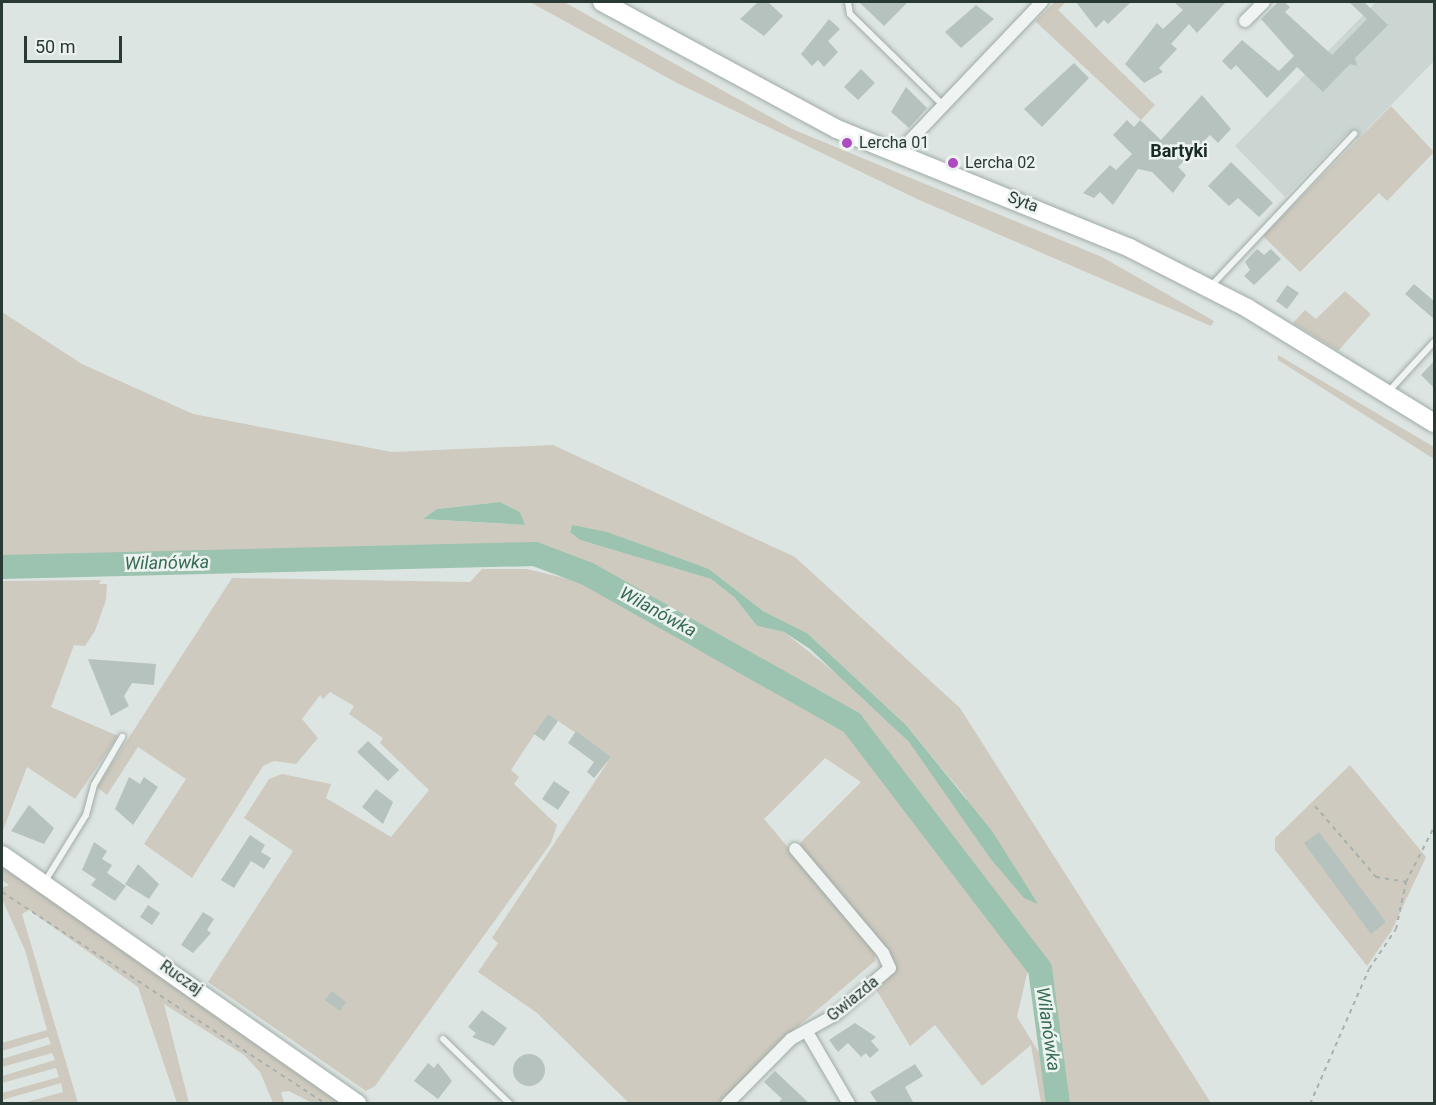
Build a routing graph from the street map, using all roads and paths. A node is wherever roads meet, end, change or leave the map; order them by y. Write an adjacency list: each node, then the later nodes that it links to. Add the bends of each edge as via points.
1 (602, 2): 8 (street, Syta, via 797,109)
2 (848, 2): 6 (lane, via 850,14)
3 (1042, 2): 6 (street)
4 (1264, 2): 5 (street)
5 (1245, 21)
6 (942, 104): 8 (street)
7 (1354, 134): 9 (lane)
8 (898, 153): 9 (street, Syta, via 1059,216)
9 (1209, 288): 11 (street, Syta)
10 (1434, 342): 11 (lane)
11 (1388, 393): 12 (street, Syta)
12 (1434, 423)
13 (122, 737): 19 (lane, via 94,785 86,815)
14 (1315, 807): 18 (path, via 1376,877)
15 (1434, 827): 18 (path)
16 (795, 849): 21 (street, Gwiazda, via 890,966)
17 (2, 855): 19 (street, Ruczaj)
18 (1406, 882): 28 (path, via 1396,929 1369,969)
19 (43, 884): 24 (street, Ruczaj)
20 (2, 892): 23 (path)
21 (807, 1032): 26 (street, Gwiazda, via 791,1040); 27 (street)
22 (443, 1039): 25 (lane)
23 (326, 1104)
24 (358, 1104)
25 (510, 1104)
26 (727, 1104)
27 (849, 1104)
28 (1310, 1104)

